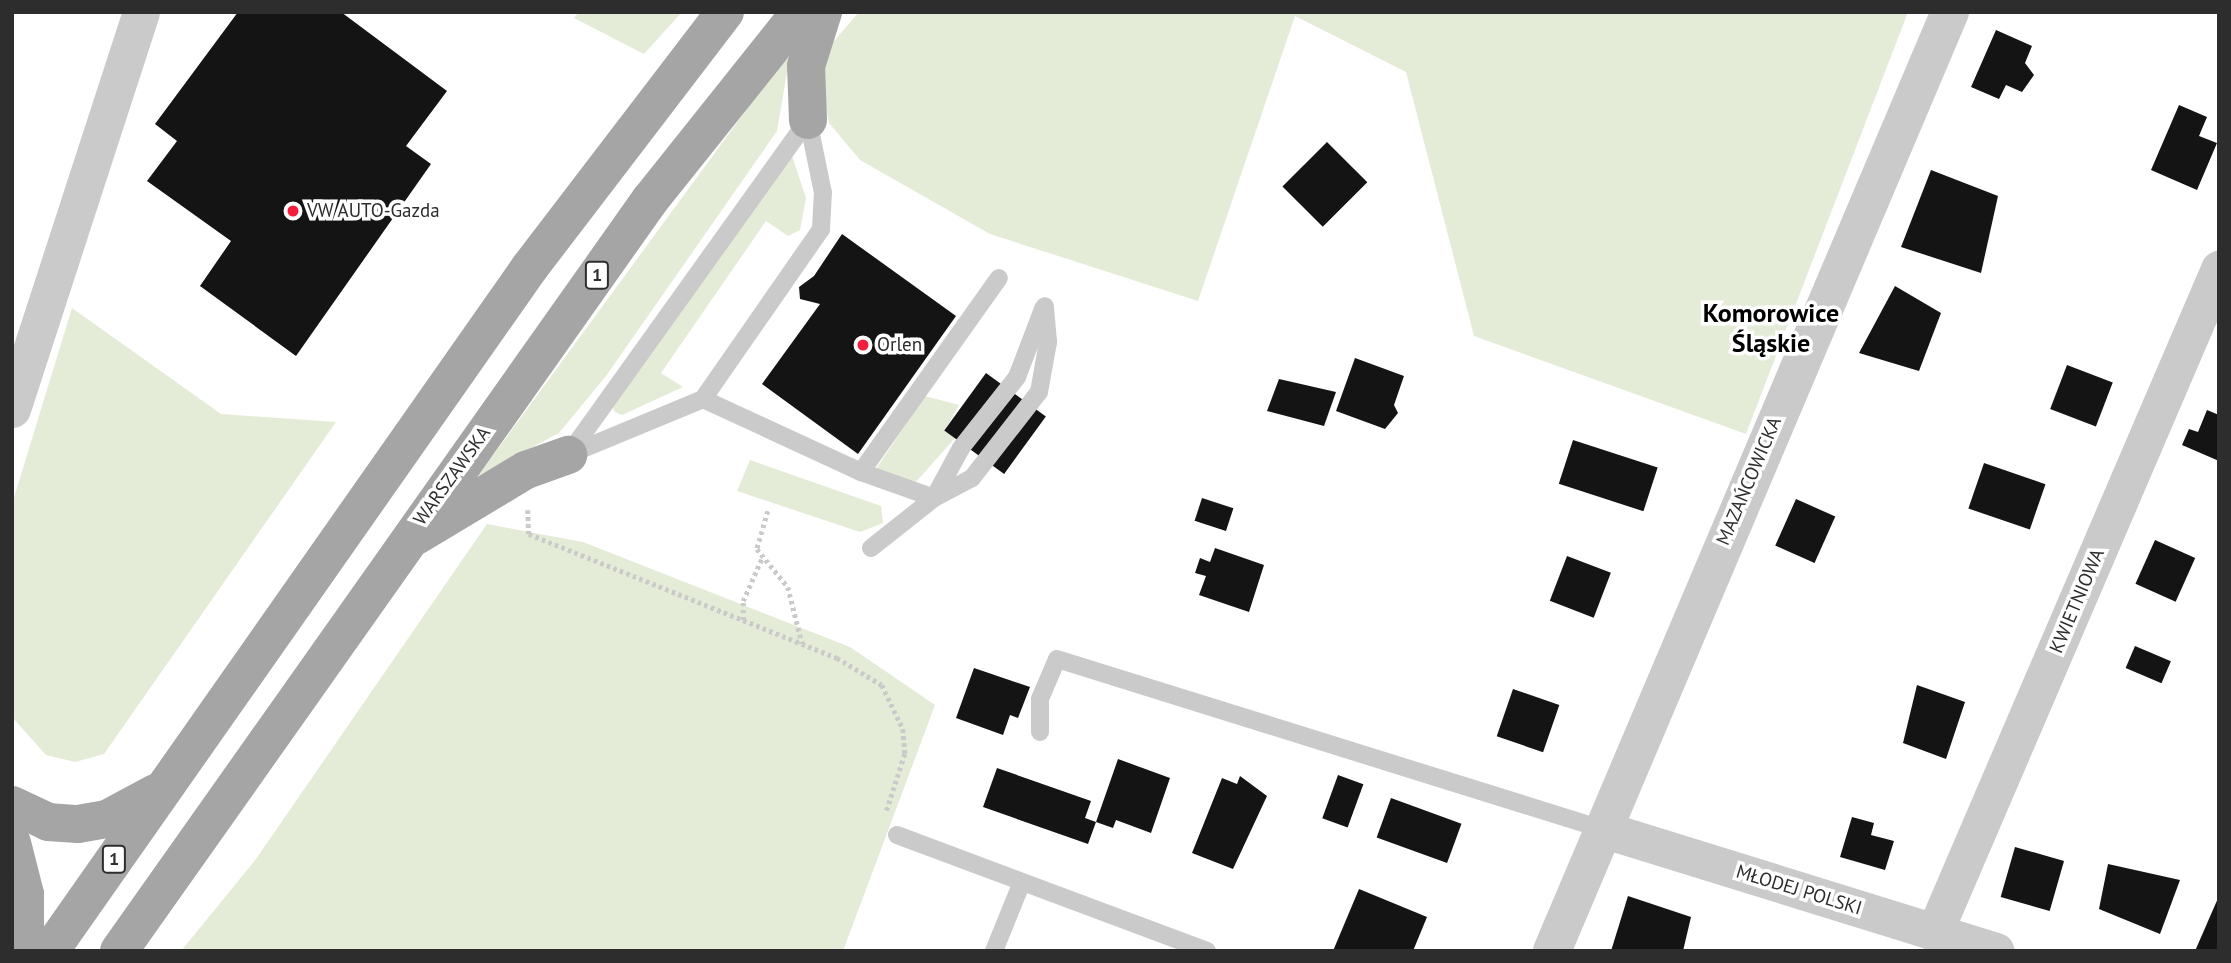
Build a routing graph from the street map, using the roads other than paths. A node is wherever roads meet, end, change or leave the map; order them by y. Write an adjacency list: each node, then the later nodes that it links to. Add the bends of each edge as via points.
1 (141, 12): 10 (street)
2 (725, 12): 17 (main road, 1, via 530,267)
3 (800, 12): 14 (main road, WARSZAWSKA / 1, via 650,200)
4 (823, 12): 6 (main road, via 806,66)
5 (1950, 12): 19 (street, MAZAŃCOWICKA)
6 (808, 120): 9 (lane, via 823,194 821,229); 11 (lane)
7 (2219, 269): 23 (street, KWIETNIOWA)
8 (999, 278): 12 (lane)
9 (703, 399): 11 (lane); 12 (lane)
10 (12, 409)
11 (568, 455): 14 (main road, via 526,470)
12 (861, 472): 13 (lane)
13 (933, 498): 13 (lane, via 972,478 1039,392 1048,342 1045,306 1017,377 961,448); 15 (lane)
14 (402, 544): 26 (main road, WARSZAWSKA / 1)
15 (871, 548)
16 (1040, 732): 19 (lane, via 1040,699 1057,659)
17 (178, 768): 18 (main road, via 159,791 107,819 48,822); 25 (main road, 1)
18 (12, 805)
19 (1602, 829): 23 (street, MŁODEJ POLSKI); 29 (street, MAZAŃCOWICKA)
20 (897, 835): 22 (lane)
21 (12, 843): 24 (main road, via 25,894)
22 (1022, 882): 27 (lane); 28 (lane)
23 (1934, 933): 30 (street, MŁODEJ POLSKI)
24 (26, 951)
25 (50, 951)
26 (119, 951)
27 (994, 951)
28 (1207, 951)
29 (1552, 951)
30 (1996, 951)

